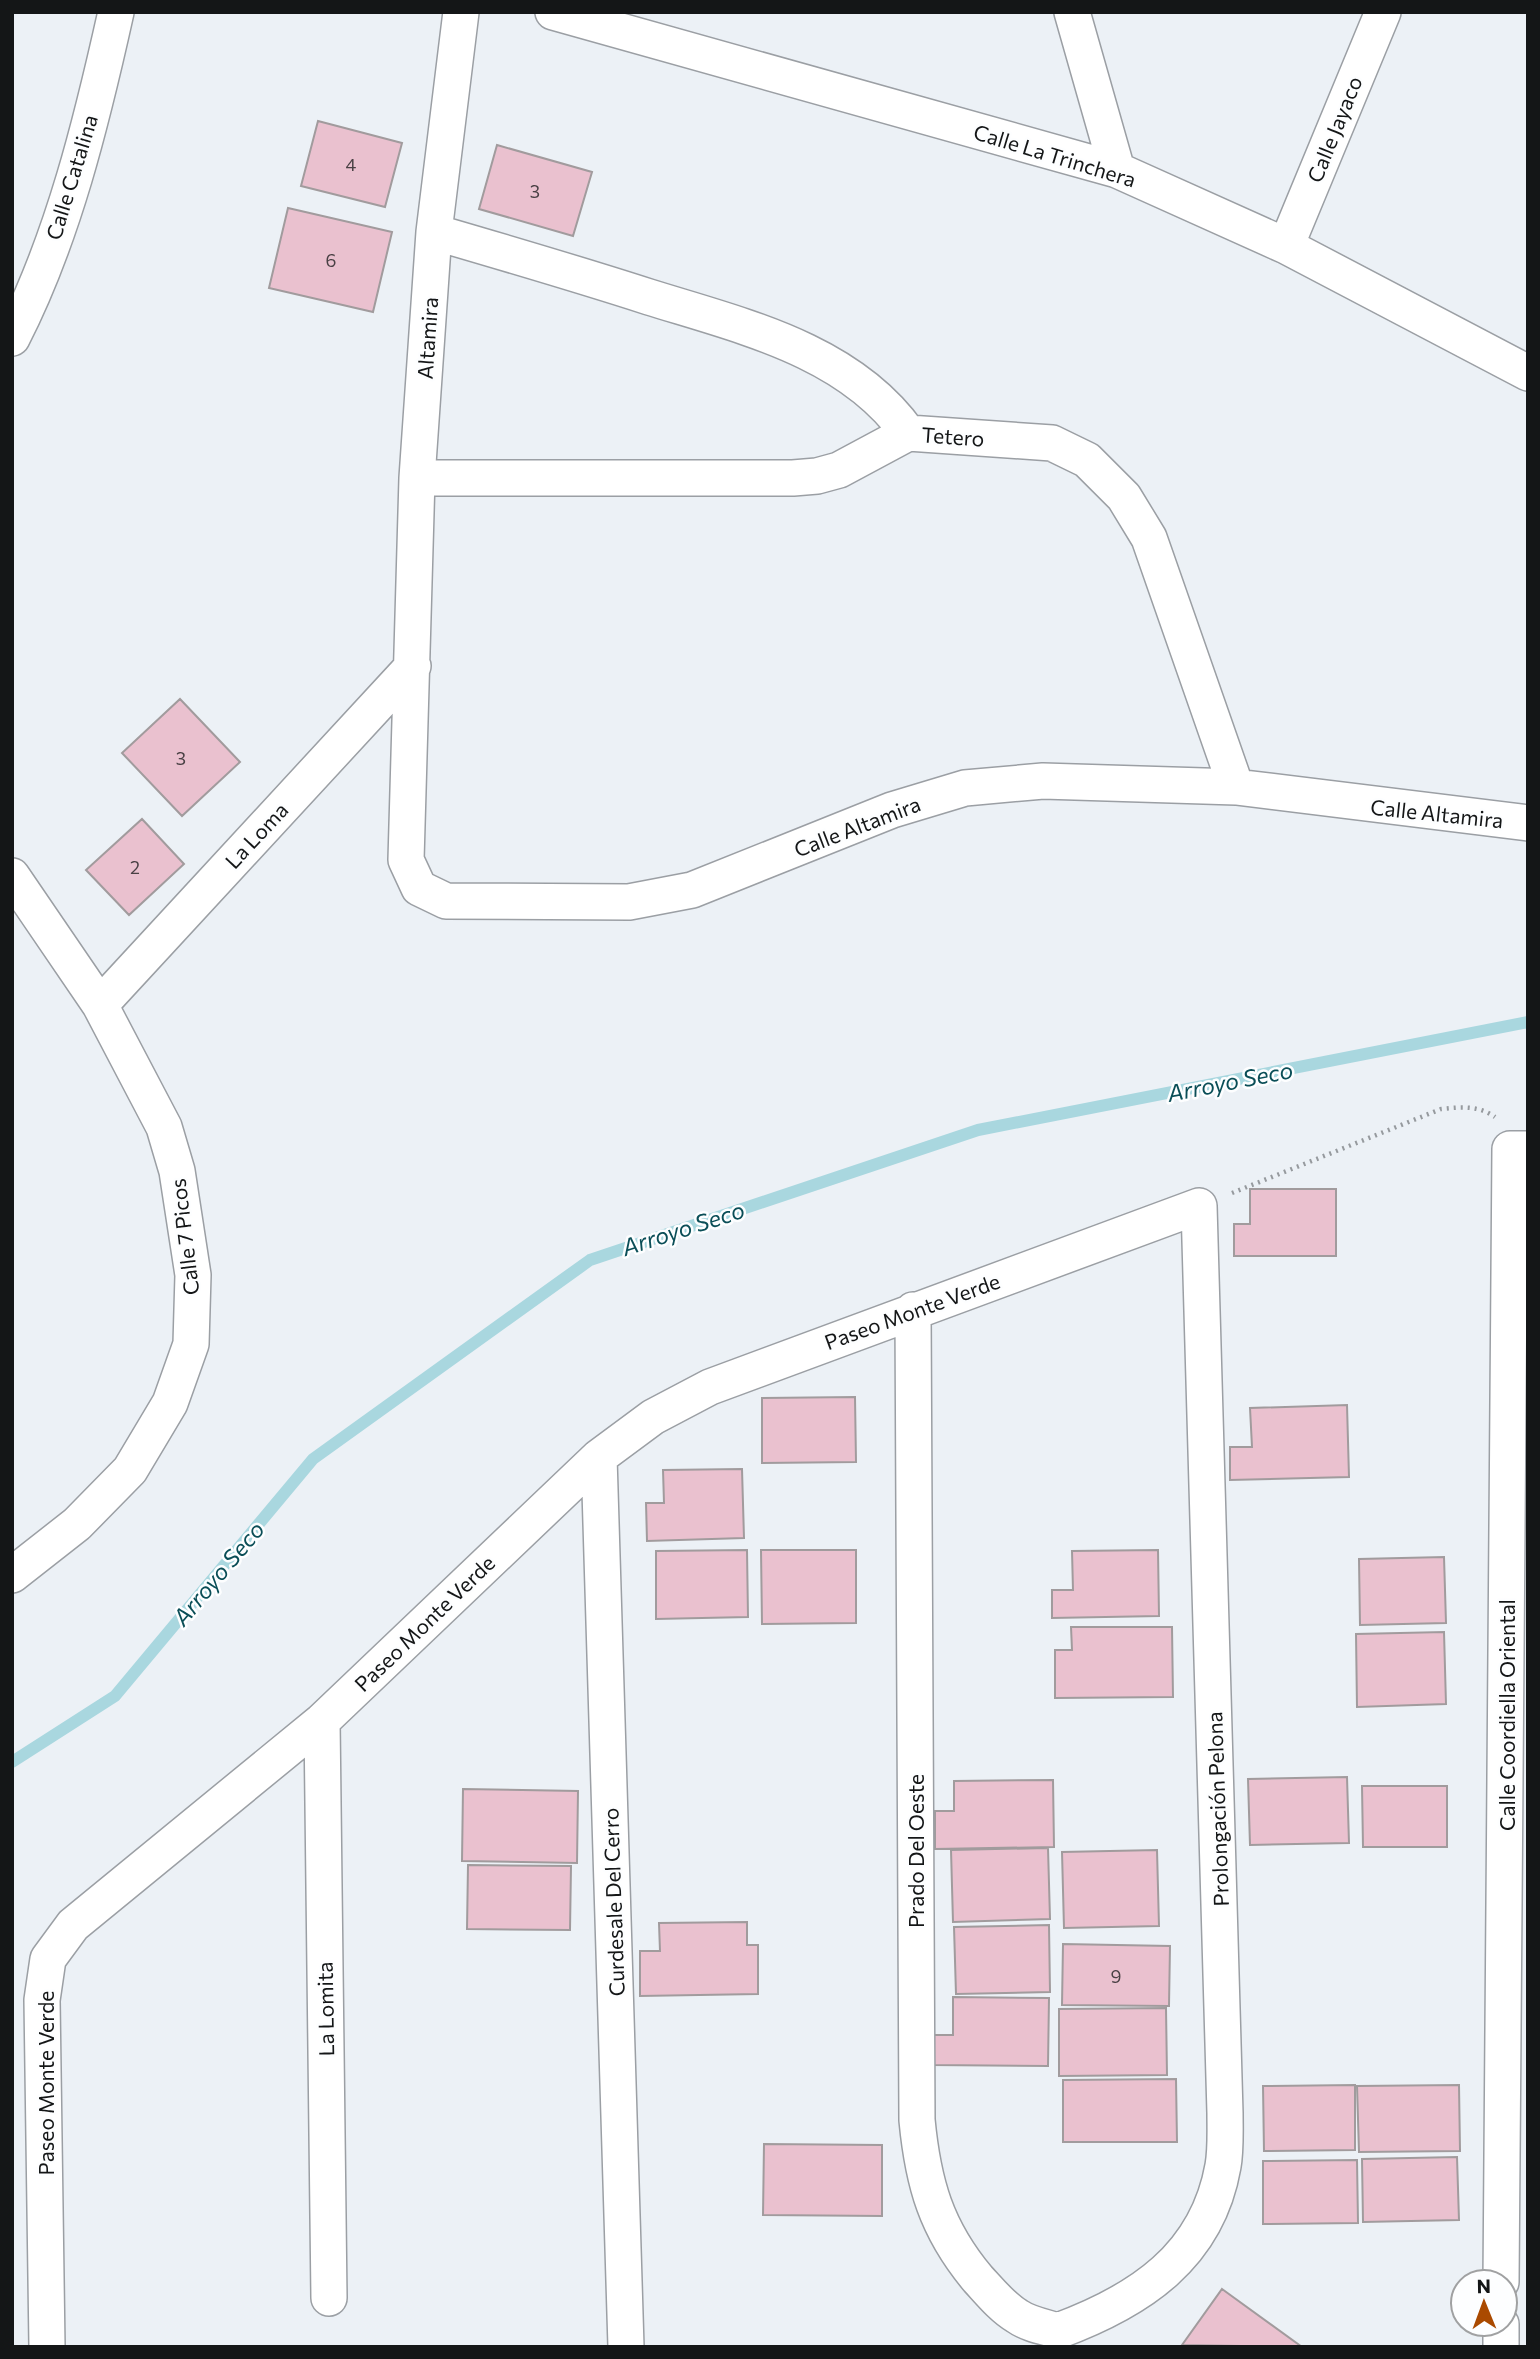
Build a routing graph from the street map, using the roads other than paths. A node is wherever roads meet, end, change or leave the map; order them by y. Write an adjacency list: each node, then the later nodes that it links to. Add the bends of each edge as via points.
1 (116, 12): 9 (street, Calle Catalina, via 57,230)
2 (461, 12): 7 (street, Altamira)
3 (553, 12): 6 (street, Calle La Trinchera)
4 (1072, 12): 6 (street)
5 (1383, 12): 8 (street, Calle Jayaco)
6 (1118, 170): 8 (street, Calle La Trinchera)
7 (434, 232): 11 (street, via 775,337 854,377 891,408); 12 (street, Altamira)
8 (1286, 246): 10 (street, Calle La Trinchera)
9 (12, 338)
10 (1528, 373)
11 (908, 433): 12 (street, Tetero, via 839,470 817,476); 14 (street, Tetero, via 1052,443 1087,460 1124,497 1149,538)
12 (417, 478): 13 (street, Altamira)
13 (413, 666): 14 (street, Calle Altamira, via 406,860 419,888 446,901 629,902 692,890 892,810 965,788 1042,781); 17 (street, La Loma)
14 (1236, 788): 15 (street, Calle Altamira)
15 (1528, 823)
16 (12, 876): 17 (street, Calle 7 Picos)
17 (100, 1005): 22 (street, Calle 7 Picos, via 164,1127 177,1171 193,1275 191,1344 170,1403 130,1470 77,1524)
18 (1519, 1149): 24 (street, Calle Coordiella Oriental)
19 (1199, 1206): 20 (street, Paseo Monte Verde); 26 (street, Prolongación Pelona, via 1226,2113 1223,2166 1206,2223 1175,2263 1141,2292)
20 (913, 1310): 21 (street, Paseo Monte Verde, via 710,1387 653,1417); 26 (street, Prado Del Oeste, via 916,2120 921,2165 937,2218 961,2259 1018,2318)
21 (599, 1457): 23 (street, Paseo Monte Verde); 28 (street, Curdesale Del Cerro)
22 (12, 1575)
23 (322, 1721): 25 (street, La Lomita); 27 (street, Paseo Monte Verde, via 73,1926 48,1959 42,2000)
24 (1501, 2268)
25 (329, 2298)
26 (1058, 2339)
27 (47, 2347)
28 (626, 2347)

